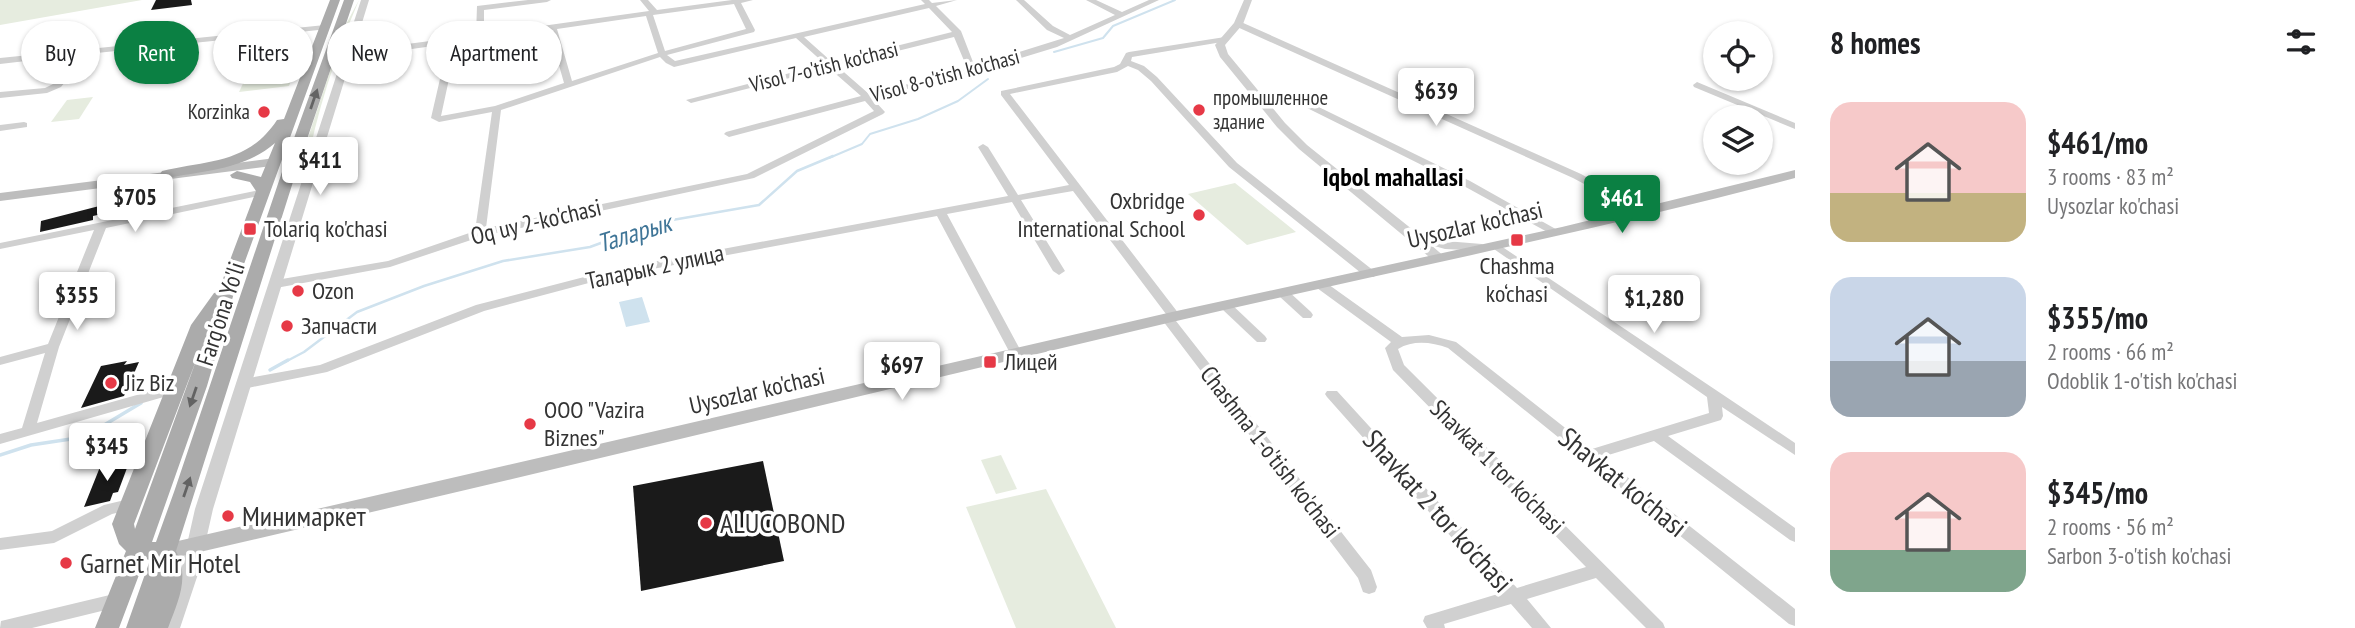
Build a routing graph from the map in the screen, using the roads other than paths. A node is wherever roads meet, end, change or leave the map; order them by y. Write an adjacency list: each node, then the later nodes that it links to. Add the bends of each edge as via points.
1 (365, 0): 16 (street, Farg'ona Yo'li)
2 (547, 0): 17 (street, via 480,8)
3 (644, 0): 14 (street)
4 (749, 0): 11 (street)
5 (953, 0): 12 (street)
6 (1020, 0): 23 (street, via 1049,28)
7 (1090, 0): 15 (street)
8 (1155, 0): 15 (street, Visol 8-o'tish ko'chasi)
9 (1248, 0): 18 (street)
10 (346, 2): 19 (main road, Farg'ona Yo'li); 52 (main road, Farg'ona Yo'li, one-way to 10)
11 (737, 2): 13 (street); 26 (street, via 751,30)
12 (927, 2): 21 (street); 22 (street)
13 (709, 3): 14 (street)
14 (653, 14): 20 (street); 26 (street)
15 (1122, 15): 23 (street, Visol 8-o'tish ko'chasi)
16 (358, 21)
17 (480, 21)
18 (1238, 24): 24 (street); 62 (street, via 1491,136)
19 (325, 27): 25 (street); 45 (main road, Farg'ona Yo'li)
20 (562, 27)
21 (958, 33): 32 (street, Visol 7-o'tish ko'chasi); 33 (street, via 969,63)
22 (797, 35): 31 (street); 32 (street)
23 (1071, 38): 33 (street, Visol 8-o'tish ko'chasi)
24 (1225, 39): 30 (street, via 1129,55); 44 (street, via 1221,53)
25 (100, 51)
26 (662, 54): 31 (street); 38 (street)
27 (21, 59): 28 (street)
28 (0, 61)
29 (562, 61): 38 (street)
30 (1126, 62): 40 (street, via 1117,69); 71 (street, via 1154,79 1233,165)
31 (671, 64)
32 (830, 65): 42 (street); 43 (street, Visol 7-o'tish ko'chasi)
33 (976, 68): 42 (street, Visol 8-o'tish ko'chasi)
34 (59, 84): 39 (street)
35 (337, 84): 72 (street, Farg'ona Yo'li)
36 (444, 84): 46 (street, via 436,118)
37 (1697, 85): 48 (street)
38 (569, 86): 46 (street)
39 (47, 90): 41 (street)
40 (1004, 93): 56 (street, Chashma 1-o'tish ko'chasi)
41 (0, 95)
42 (867, 97): 50 (street, Visol 8-o'tish ko'chasi); 65 (street, Oq uy 2-ko'chasi, via 880,112 750,176)
43 (691, 100)
44 (1261, 101): 64 (street, via 1286,94); 66 (street, via 1303,147)
45 (297, 104): 52 (main road, Farg'ona Yo'li); 53 (main road, via 267,152 246,161)
46 (497, 108): 65 (street)
47 (24, 125): 49 (street)
48 (1795, 126)
49 (0, 128)
50 (729, 134)
51 (983, 147): 59 (street)
52 (280, 165): 53 (main road); 54 (main road); 57 (main road, Farg'ona Yo'li); 99 (main road, Farg'ona Yo'li, one-way to 52, via 226,367 257,307 299,177)
53 (167, 174): 58 (main road)
54 (237, 174): 57 (main road, via 255,178); 60 (main road)
55 (1795, 174): 62 (main road, Uysozlar ko'chasi)
56 (1076, 187): 59 (street, Таларык 2 улица); 78 (street, Chashma 1-o'tish ko'chasi)
57 (264, 192): 63 (street); 74 (main road, Farg'ona Yo'li)
58 (0, 197)
59 (1012, 197): 61 (street, Таларык 2 улица); 70 (street)
60 (0, 206)
61 (940, 211): 83 (street); 85 (street, Таларык 2 улица, via 615,273 480,308 322,369)
62 (1644, 212): 64 (main road, Uysozlar ko'chasi)
63 (102, 224): 67 (street); 82 (street)
64 (1555, 232): 68 (main road, Uysozlar ko'chasi)
65 (480, 233): 72 (street, Oq uy 2-ko'chasi, via 390,264)
66 (1408, 233): 68 (street, via 1445,245); 69 (street)
67 (0, 246)
68 (1489, 247): 69 (main road, Uysozlar ko'chasi); 88 (street)
69 (1439, 258): 71 (main road, Uysozlar ko'chasi)
70 (1059, 271)
71 (1370, 275): 73 (main road, Uysozlar ko'chasi)
72 (276, 284): 85 (street, Farg'ona Yo'li)
73 (1321, 285): 75 (main road, Uysozlar ko'chasi); 80 (street)
74 (228, 286): 86 (main road, via 200,325); 98 (main road, Farg'ona Yo'li, one-way to 98)
75 (1283, 293): 76 (main road, Uysozlar ko'chasi); 77 (street)
76 (1226, 306): 78 (main road, Uysozlar ko'chasi); 79 (street)
77 (1307, 315)
78 (1171, 318): 83 (main road, Uysozlar ko'chasi); 101 (street, Chashma 1-o'tish ko'chasi, via 1365,575)
79 (1261, 339)
80 (1399, 342): 81 (street, via 1429,338); 100 (street, Shavkat 1 tor ko'chasi, via 1390,352 1398,367)
81 (1452, 345): 93 (street, Shavkat ko'chasi)
82 (53, 347): 84 (street); 89 (street)
83 (1017, 355): 97 (main road, Uysozlar ko'chasi)
84 (0, 361)
85 (243, 383): 97 (street, Farg'ona Yo'li)
86 (176, 388): 89 (street); 94 (main road)
87 (1332, 394): 103 (street, Shavkat 2 tor ko'chasi)
88 (1714, 396): 90 (street, via 1716,416); 92 (street)
89 (28, 431): 91 (street)
90 (1656, 435): 93 (street); 95 (street)
91 (0, 439)
92 (1795, 450)
93 (1590, 455): 104 (street, Shavkat ko'chasi)
94 (129, 505): 96 (street, via 109,509 54,537); 98 (main road, via 123,530)
95 (1795, 536)
96 (0, 544)
97 (196, 545): 99 (main road, Uysozlar ko'chasi); 109 (street, Farg'ona Yo'li)
98 (139, 547): 99 (main road); 102 (main road, Farg'ona Yo'li)
99 (164, 552): 102 (main road, via 140,564); 107 (main road, Farg'ona Yo'li); 108 (main road, via 173,567 173,583)
100 (1598, 570): 103 (street); 112 (street, Shavkat 1 tor ko'chasi)
101 (1369, 587)
102 (122, 590): 105 (street); 106 (main road, Farg'ona Yo'li)
103 (1514, 595): 110 (street, via 1431,621); 111 (street, Shavkat 2 tor ko'chasi)
104 (1795, 619)
105 (1, 628)
106 (107, 628)
107 (138, 628)
108 (156, 628)
109 (170, 628)
110 (1437, 628)
111 (1543, 628)
112 (1657, 628)

